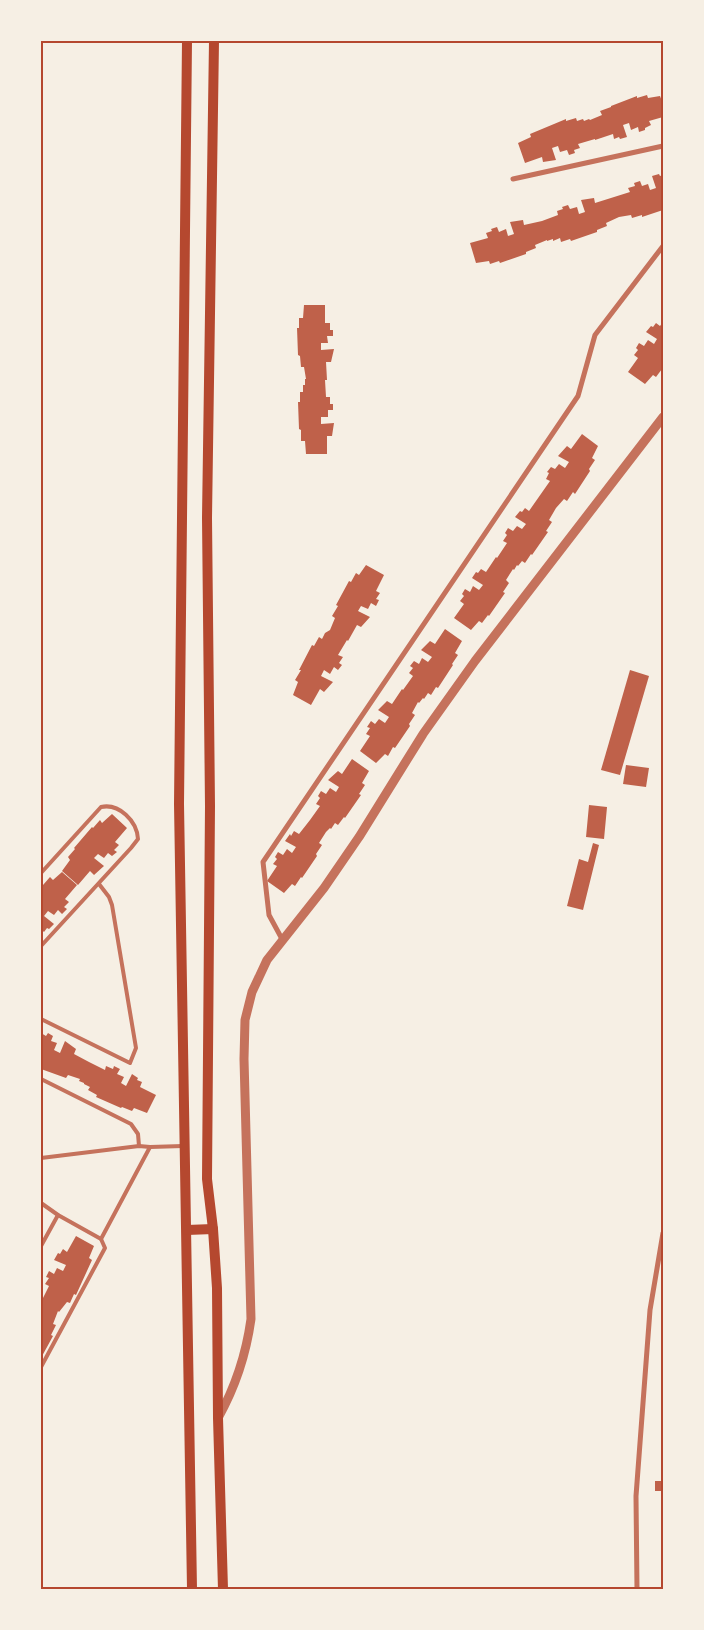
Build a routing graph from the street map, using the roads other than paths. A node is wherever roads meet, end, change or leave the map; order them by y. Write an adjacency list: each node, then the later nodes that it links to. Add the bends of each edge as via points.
1 (187, 41): 13 (main road, via 178,804)
2 (214, 41): 19 (main road, via 207,518 210,806 207,1179)
3 (663, 146): 4 (street)
4 (513, 179)
5 (663, 246): 9 (street, via 595,335 578,396 263,862 270,915)
6 (663, 417): 9 (street, via 475,661 423,734 324,888)
7 (41, 873): 8 (lane, via 101,807 118,808 135,825 138,840)
8 (98, 884): 10 (lane); 11 (lane, via 112,905 136,1048 134,1056 130,1063)
9 (282, 939): 25 (street, via 266,960 252,992 245,1020 251,1319 237,1380)
10 (41, 946)
11 (41, 1019)
12 (41, 1079): 14 (lane, via 131,1124 138,1134)
13 (186, 1145): 15 (lane); 20 (main road)
14 (139, 1146): 15 (lane); 16 (lane)
15 (150, 1147): 22 (lane)
16 (41, 1158)
17 (41, 1203): 18 (lane)
18 (58, 1215): 22 (lane); 23 (lane)
19 (213, 1229): 20 (main road); 25 (main road)
20 (187, 1230): 26 (main road)
21 (663, 1233): 28 (street, via 650,1310 636,1496)
22 (101, 1239): 24 (lane, via 105,1244 104,1252)
23 (41, 1246)
24 (41, 1367)
25 (218, 1418): 27 (main road)
26 (192, 1589)
27 (223, 1589)
28 (637, 1589)

